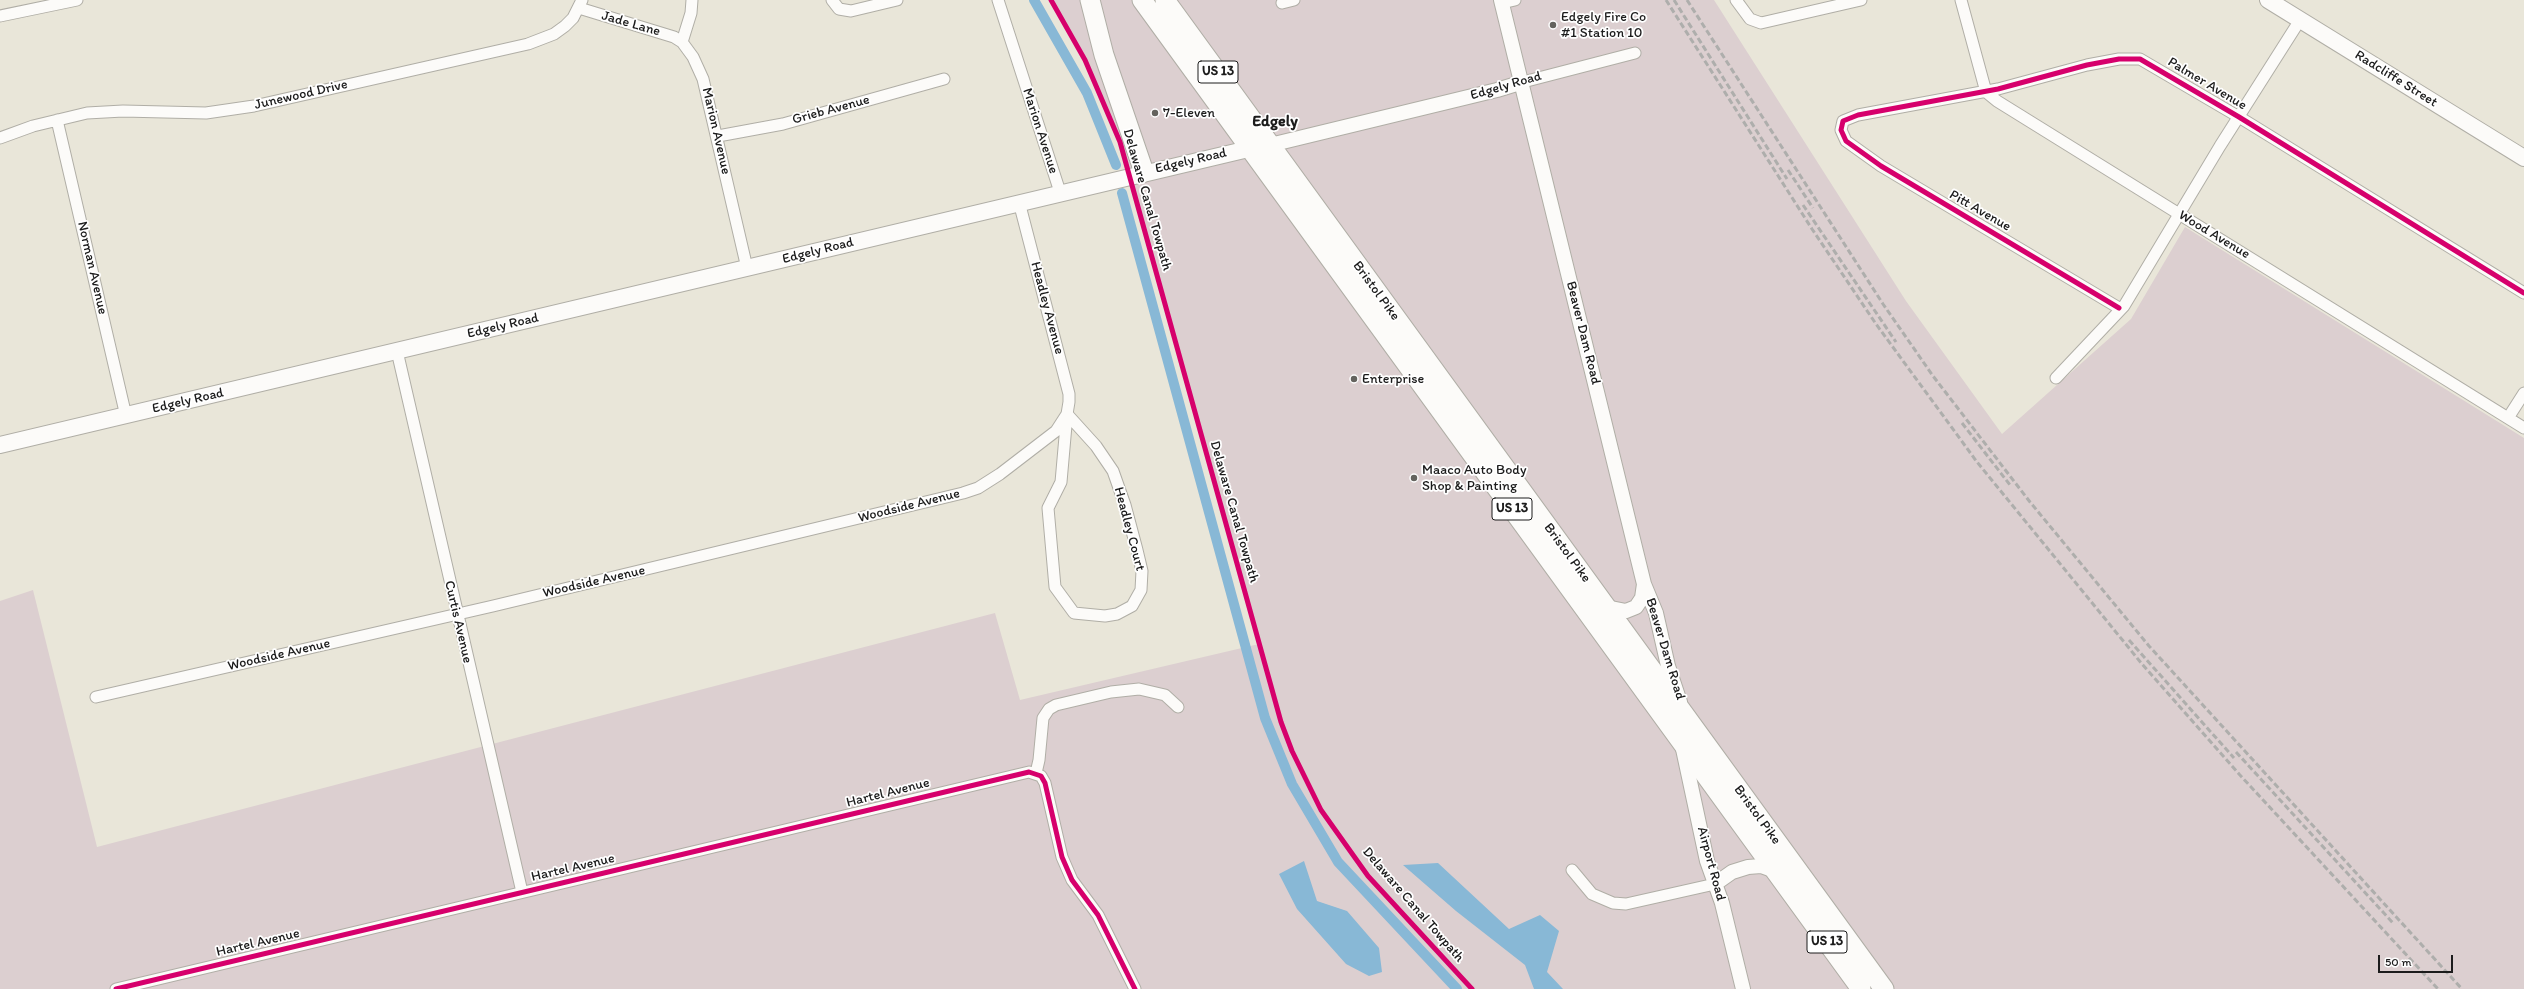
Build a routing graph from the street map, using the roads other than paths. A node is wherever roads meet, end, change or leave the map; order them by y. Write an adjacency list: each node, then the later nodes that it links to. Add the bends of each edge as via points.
1 (77, 0): 17 (street)
2 (692, 0): 19 (street, via 691,13)
3 (832, 0): 4 (street, via 839,9 851,11)
4 (897, 0)
5 (998, 0): 33 (street, Marion Avenue)
6 (1090, 0): 32 (highway, via 1104,56)
7 (1142, 0): 30 (highway, Bristol Pike / US 13)
8 (1165, 0): 29 (highway, Bristol Pike / US 13)
9 (1294, 0): 15 (street)
10 (1736, 0): 11 (street, via 1754,22 1761,23)
11 (1861, 0)
12 (1961, 0): 23 (street)
13 (2268, 0): 18 (main road, Radcliffe Street)
14 (1506, 1): 22 (street, Beaver Dam Road)
15 (1282, 3)
16 (580, 4): 19 (street, Jade Lane); 25 (street, Junewood Drive, via 565,26 554,34 528,44 254,106 206,113 109,111)
17 (0, 16)
18 (2300, 20): 24 (street); 31 (main road, Radcliffe Street)
19 (682, 42): 27 (street, Marion Avenue, via 693,57 703,79)
20 (1635, 53): 22 (street, Edgely Road)
21 (944, 79): 27 (street, Grieb Avenue, via 783,124)
22 (1523, 82): 29 (street, Edgely Road); 47 (street, Beaver Dam Road)
23 (1986, 92): 24 (street, Palmer Avenue, via 2087,66 2119,59 2134,59 2153,65); 26 (street, Palmer Avenue, via 1858,115 1847,118); 35 (street, Wood Avenue)
24 (2239, 117): 35 (street); 37 (street, Palmer Avenue)
25 (57, 120): 28 (street, Junewood Drive); 43 (street, Norman Avenue)
26 (1841, 125): 38 (street, Pitt Avenue, via 1846,141 1881,166)
27 (718, 136): 36 (street, Marion Avenue)
28 (0, 138)
29 (1270, 145): 30 (main road, Edgely Road); 48 (highway, Bristol Pike / US 13)
30 (1249, 147): 32 (main road, Edgely Road); 53 (highway, Bristol Pike / US 13)
31 (2524, 158)
32 (1144, 172): 33 (main road, Edgely Road)
33 (1060, 192): 34 (main road, Edgely Road)
34 (1019, 202): 36 (main road, Edgely Road); 42 (street, Headley Avenue, via 1069,394)
35 (2179, 214): 38 (street, via 2124,306); 44 (street, Wood Avenue)
36 (747, 268): 39 (main road, Edgely Road)
37 (2524, 293)
38 (2119, 308): 40 (street)
39 (396, 351): 43 (main road, Edgely Road); 49 (street, Curtis Avenue)
40 (2056, 378)
41 (2524, 393): 44 (street)
42 (1066, 414): 42 (street, Headley Court, via 1096,446 1113,471 1137,550 1142,571 1141,590 1132,606 1117,614 1105,616 1074,613 1055,587 1048,508 1061,482); 49 (street, Woodside Avenue, via 1056,431 1000,474 978,488 963,493)
43 (126, 416): 46 (main road, Edgely Road)
44 (2508, 418): 45 (street, Wood Avenue)
45 (2524, 428)
46 (0, 445)
47 (1644, 584): 48 (street, Beaver Dam Road, via 1642,598 1636,607 1626,611); 52 (street, Beaver Dam Road, via 1656,613 1672,680)
48 (1606, 607): 52 (highway, Bristol Pike / US 13)
49 (456, 614): 50 (street, Woodside Avenue); 58 (street, Curtis Avenue)
50 (96, 697)
51 (1178, 707): 54 (street, via 1165,695 1139,689 1111,692 1056,704 1043,718 1040,760)
52 (1685, 715): 63 (highway, Bristol Pike / US 13)
53 (1679, 739): 56 (highway, Bristol Pike / US 13); 57 (street, Airport Road, via 1687,762 1707,861)
54 (1036, 773): 58 (street, Hartel Avenue, via 1026,772); 60 (street, via 1045,783 1062,857 1072,880 1098,916)
55 (1572, 870): 57 (street, via 1592,894 1613,903 1626,904)
56 (1775, 871): 57 (street, via 1761,866 1748,867 1732,872); 62 (highway, Bristol Pike / US 13)
57 (1715, 884): 61 (street, Airport Road)
58 (522, 892): 59 (street, Hartel Avenue)
59 (116, 989)
60 (1135, 989)
61 (1743, 989)
62 (1861, 989)
63 (1884, 989)

